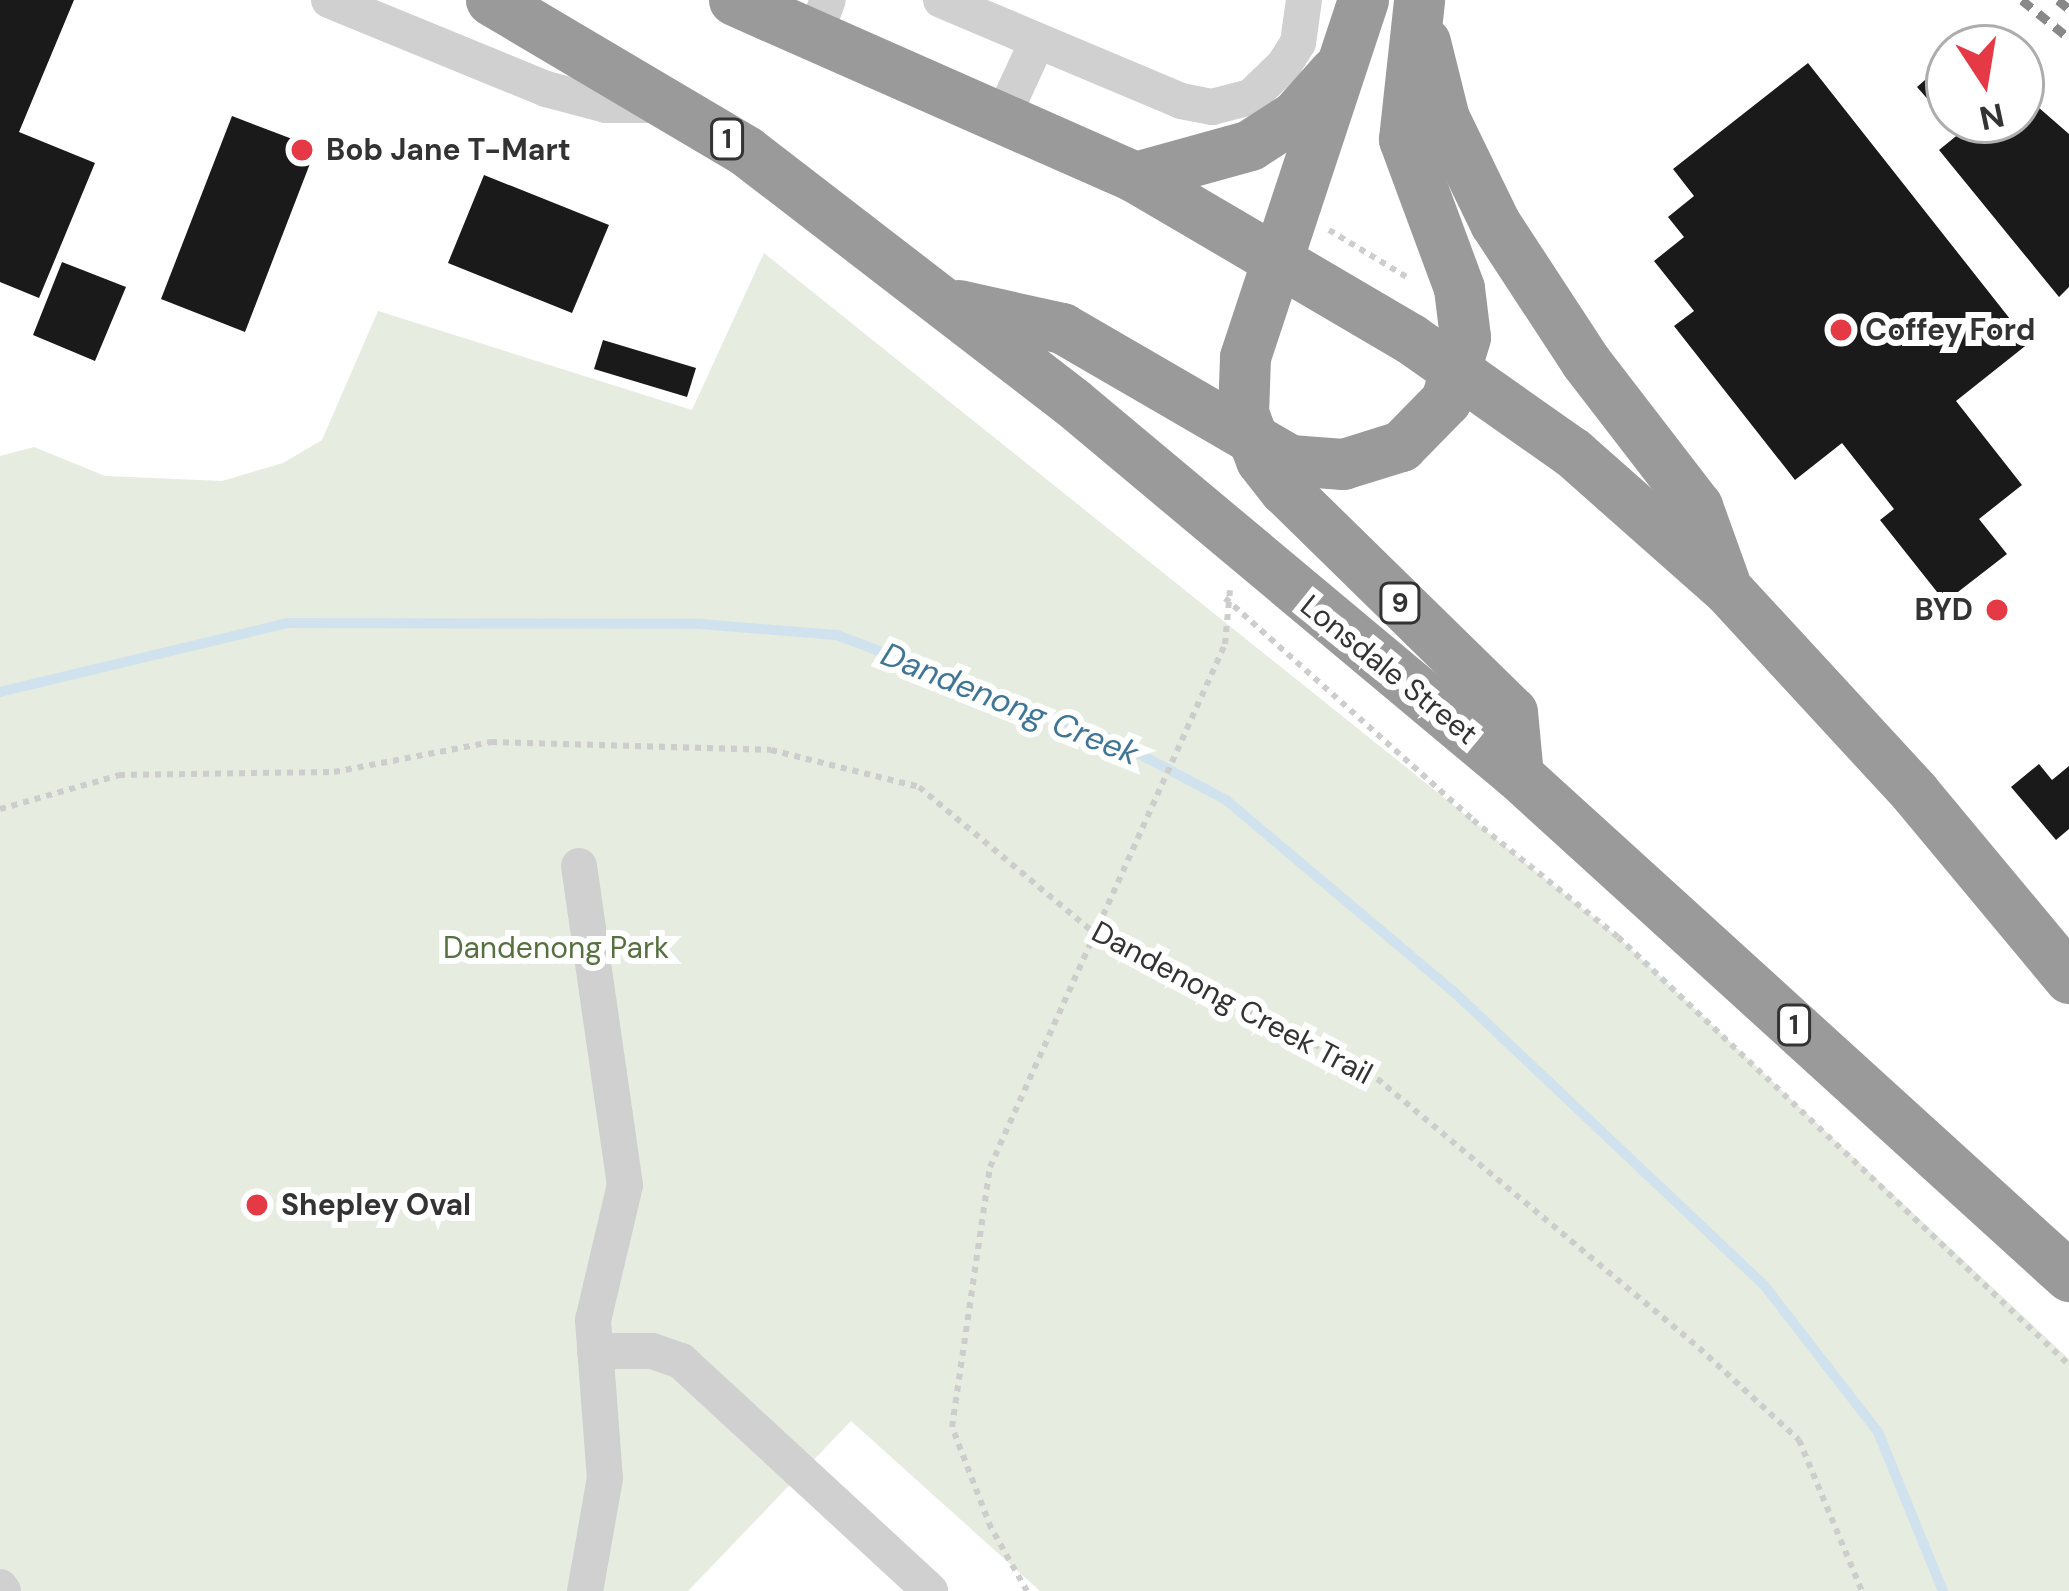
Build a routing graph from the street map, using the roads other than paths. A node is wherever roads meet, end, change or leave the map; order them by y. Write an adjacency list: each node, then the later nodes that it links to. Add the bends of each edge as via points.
1 (329, 0): 10 (street, via 572,98)
2 (491, 0): 10 (highway, Lonsdale Street / 1)
3 (734, 0): 7 (highway)
4 (941, 0): 9 (street)
5 (1304, 0): 9 (street, via 1289,58 1258,91 1227,105 1181,101)
6 (1419, 0): 15 (highway, via 1404,139 1465,318); 17 (highway, via 1437,99 1482,199 1586,362 1696,506)
7 (822, 18): 11 (highway)
8 (1358, 24): 12 (highway, via 1313,98 1270,134); 13 (highway, 9)
9 (1037, 42): 11 (street)
10 (675, 105): 14 (highway, Lonsdale Street / 1)
11 (1002, 118): 12 (highway)
12 (1135, 177): 13 (highway)
13 (1289, 235): 15 (highway); 16 (highway, 9, via 1243,369)
14 (947, 303): 16 (highway, via 1062,328); 18 (highway, Lonsdale Street / 1)
15 (1460, 371): 16 (highway, via 1424,428 1382,455 1316,465); 17 (highway, via 1608,481)
16 (1252, 442): 18 (highway, 9, via 1284,489 1512,712)
17 (1727, 589): 20 (highway, via 1915,793)
18 (1518, 776): 21 (highway, Lonsdale Street / 1)
19 (579, 866): 22 (street, via 626,1185 599,1285)
20 (2069, 978)
21 (2069, 1276)
22 (595, 1351): 23 (street, via 605,1478 596,1568); 24 (street, via 652,1351 681,1361)
23 (585, 1591)
24 (930, 1591)

